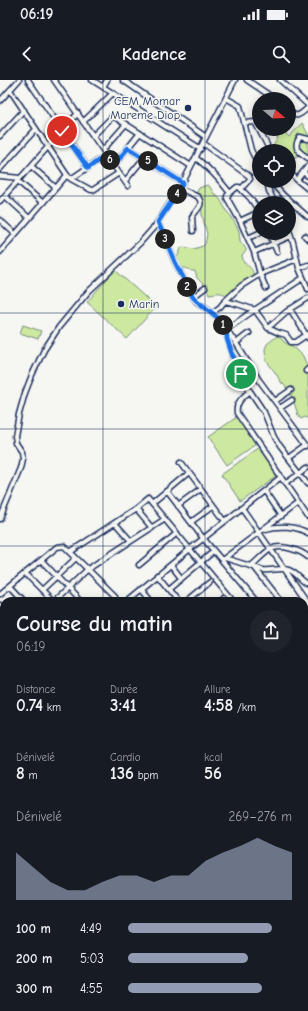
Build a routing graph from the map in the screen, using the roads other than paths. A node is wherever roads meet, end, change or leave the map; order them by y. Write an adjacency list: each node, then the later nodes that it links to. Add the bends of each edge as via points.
1 (19, 80): 11 (street)
2 (28, 80): 24 (street)
3 (54, 80): 18 (street)
4 (92, 80): 10 (street)
5 (107, 80): 10 (street)
6 (123, 80): 28 (street)
7 (235, 80): 14 (street)
8 (247, 80): 12 (street)
9 (280, 80): 16 (street)
10 (103, 87): 13 (street)
11 (10, 90): 15 (street); 17 (street)
12 (265, 92)
13 (112, 93): 20 (street); 34 (street)
14 (226, 98): 21 (street, via 240,106); 28 (street)
15 (0, 101)
16 (308, 106): 19 (street)
17 (24, 110): 23 (street); 26 (street)
18 (78, 113): 20 (street); 24 (street)
19 (296, 116)
20 (83, 122): 27 (street)
21 (244, 123): 31 (street, via 255,122); 36 (street)
22 (126, 124): 25 (street); 27 (street, via 113,116); 35 (street)
23 (36, 129): 32 (street); 46 (street)
24 (62, 131): 32 (street); 45 (street)
25 (140, 133): 33 (street); 43 (street)
26 (0, 136)
27 (93, 136): 35 (street)
28 (206, 137): 30 (street)
29 (308, 139): 40 (street, via 300,137 296,147)
30 (203, 143): 34 (street); 61 (street, via 249,176 250,179)
31 (266, 144)
32 (48, 147): 42 (street); 49 (street)
33 (128, 148): 38 (street); 41 (street)
34 (200, 149): 39 (street)
35 (103, 150): 37 (street)
36 (252, 152)
37 (106, 155): 41 (street); 45 (street)
38 (144, 158): 55 (street); 56 (street)
39 (196, 158): 43 (street); 63 (street, via 207,166)
40 (308, 158)
41 (114, 165): 48 (street)
42 (31, 166): 52 (street); 58 (street)
43 (191, 166): 56 (street)
44 (308, 166): 47 (street)
45 (88, 168): 53 (street)
46 (0, 169)
47 (303, 172): 51 (street); 54 (street)
48 (119, 173): 53 (street, via 94,190); 55 (street)
49 (67, 175): 53 (street); 58 (street)
50 (0, 176): 52 (street)
51 (308, 176)
52 (19, 179): 64 (street); 66 (street)
53 (71, 179)
54 (297, 180): 62 (street)
55 (125, 181): 57 (street)
56 (183, 183): 59 (street)
57 (128, 186)
58 (56, 188): 66 (street)
59 (180, 188): 71 (street); 73 (street, via 200,200 200,206 192,217)
60 (276, 188): 68 (street)
61 (241, 189): 63 (street, via 238,187); 65 (street)
62 (308, 189)
63 (230, 193): 70 (street, via 227,198)
64 (2, 199): 69 (street)
65 (252, 200)
66 (43, 203): 69 (street)
67 (252, 215): 70 (street)
68 (308, 216)
69 (29, 218): 74 (street)
70 (240, 221): 76 (street)
71 (158, 222): 92 (street); 128 (street, via 140,243 88,292 59,326 44,350 32,375 19,414 15,436 22,452 22,468)
72 (1, 223): 74 (street)
73 (193, 231)
74 (15, 234): 81 (street)
75 (252, 236): 76 (street)
76 (248, 238): 82 (street)
77 (273, 240): 80 (street)
78 (281, 240): 80 (street)
79 (292, 240): 84 (street)
80 (274, 243): 82 (street); 83 (street)
81 (0, 252)
82 (254, 252): 87 (street)
83 (277, 252)
84 (297, 259): 86 (street); 87 (street)
85 (308, 265): 86 (street)
86 (299, 268): 88 (street)
87 (260, 274): 90 (street); 94 (street, via 241,286)
88 (304, 278): 91 (street); 96 (street)
89 (205, 288): 92 (street)
90 (266, 288)
91 (308, 289)
92 (193, 297): 97 (street)
93 (308, 298): 95 (street)
94 (225, 301): 96 (street); 97 (street)
95 (290, 309): 98 (street); 101 (street)
96 (254, 310): 98 (street); 99 (street)
97 (212, 313): 99 (street)
98 (268, 328): 101 (street, via 286,335 293,343)
99 (226, 330): 102 (street); 104 (street, via 232,356)
100 (249, 333): 102 (street)
101 (307, 336)
102 (236, 343): 106 (street)
103 (290, 390): 106 (street)
104 (250, 391): 109 (street); 114 (street, via 237,405 237,413)
105 (292, 400): 107 (street)
106 (274, 401): 107 (street)
107 (280, 408): 108 (street)
108 (308, 446): 109 (street)
109 (289, 458): 113 (street)
110 (181, 462): 112 (street)
111 (308, 467): 113 (street)
112 (189, 472): 117 (street); 119 (street)
113 (300, 473): 115 (street); 116 (street)
114 (281, 477): 116 (street); 118 (street)
115 (308, 483)
116 (285, 484): 120 (street)
117 (201, 489): 122 (street); 123 (street)
118 (264, 490): 124 (street); 126 (street)
119 (167, 491): 121 (street); 122 (street)
120 (298, 503): 126 (street); 127 (street)
121 (152, 504): 125 (street, via 148,499); 129 (street)
122 (178, 506): 131 (street)
123 (213, 506): 130 (street); 131 (street)
124 (242, 508): 130 (street); 136 (street)
125 (136, 509): 132 (street); 133 (street)
126 (281, 516): 134 (street)
127 (308, 517)
128 (0, 519)
129 (165, 519): 133 (street); 135 (street)
130 (224, 521): 138 (street)
131 (191, 522): 138 (street)
132 (114, 523): 139 (street); 143 (street)
133 (152, 528): 139 (street)
134 (263, 530): 136 (street); 137 (street, via 294,528)
135 (177, 533): 140 (street); 149 (street)
136 (259, 533): 141 (street); 146 (street)
137 (308, 533)
138 (203, 538): 140 (street); 142 (street)
139 (131, 541): 152 (street)
140 (190, 549): 148 (street); 150 (street)
141 (270, 550): 144 (street, via 294,549); 151 (street); 153 (street)
142 (214, 551): 146 (street); 148 (street)
143 (70, 552): 145 (street); 147 (street, via 64,546 57,547)
144 (308, 557)
145 (76, 558): 152 (street); 156 (street)
146 (223, 559): 151 (street); 176 (street)
147 (41, 560): 154 (street); 156 (street)
148 (201, 562): 157 (street); 175 (street)
149 (139, 565)
150 (171, 565): 155 (street); 157 (street)
151 (253, 567): 153 (street, via 267,570); 177 (street)
152 (88, 569): 161 (street); 166 (street)
153 (284, 569): 159 (street, via 290,570); 178 (street)
154 (25, 573): 160 (street); 164 (street)
155 (157, 575): 162 (street); 163 (street)
156 (56, 576): 161 (street); 164 (street)
157 (181, 578): 163 (street)
158 (210, 582): 174 (street)
159 (308, 584)
160 (10, 586): 165 (street); 167 (street)
161 (68, 588): 169 (street); 170 (street)
162 (141, 589): 171 (street); 172 (street)
163 (168, 589): 173 (street)
164 (42, 590): 168 (street)
165 (0, 594)
166 (115, 596)
167 (20, 597)
168 (49, 597)
169 (58, 597)
170 (76, 597)
171 (132, 597)
172 (148, 597)
173 (175, 597)
174 (192, 597)
175 (230, 597)
176 (253, 597)
177 (279, 597)
178 (304, 597)

